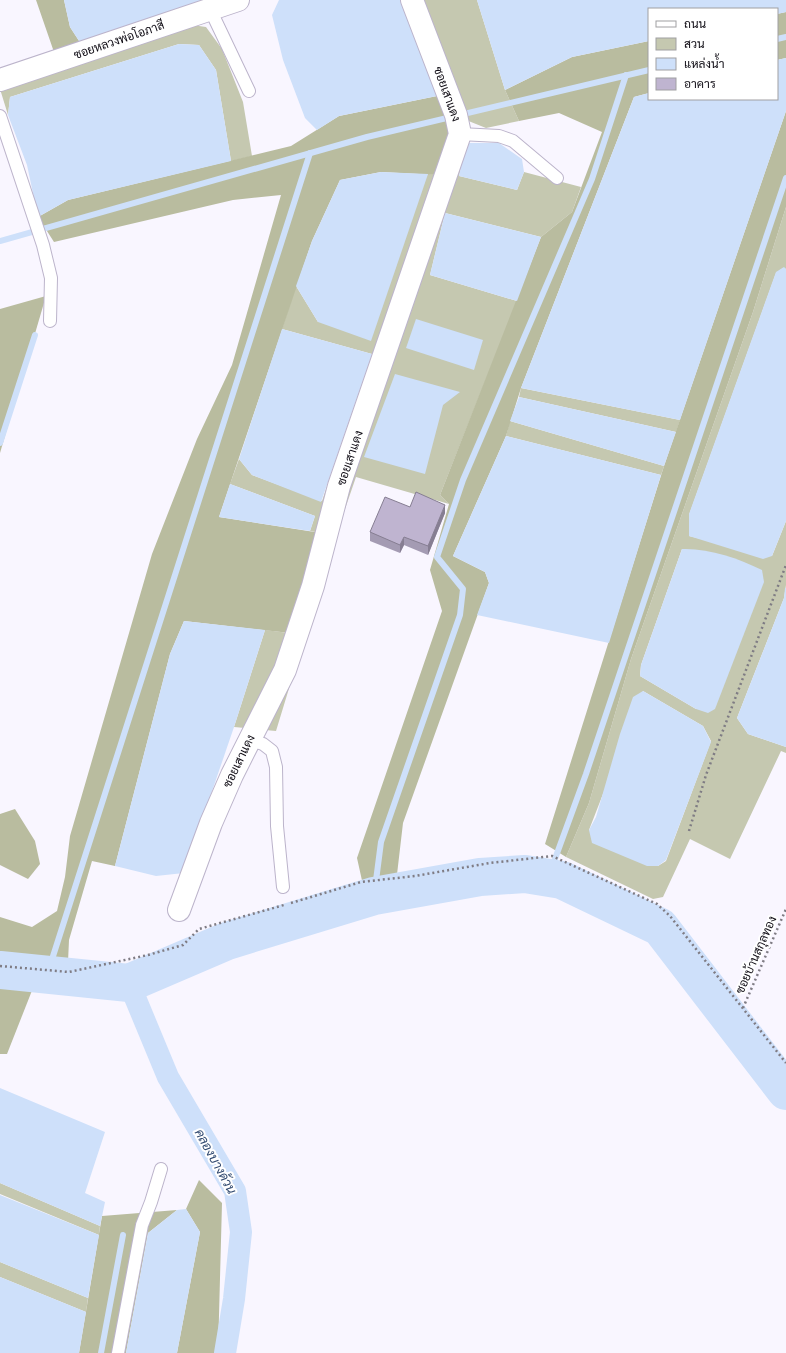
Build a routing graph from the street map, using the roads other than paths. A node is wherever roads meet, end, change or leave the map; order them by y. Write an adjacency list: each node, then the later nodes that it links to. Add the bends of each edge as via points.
1 (238, 0): 3 (street, ซอยหลวงพ่อโอภาสี)
2 (412, 0): 7 (street, ซอยเสาแดง, via 456,115)
3 (210, 9): 4 (street, ซอยหลวงพ่อโอภาสี); 5 (lane)
4 (0, 80)
5 (249, 91)
6 (0, 116): 9 (lane, via 41,238 51,278)
7 (460, 134): 8 (lane, via 499,136 513,141); 10 (street, ซอยเสาแดง, via 339,486 313,586 285,670)
8 (557, 178)
9 (50, 321)
10 (250, 740): 11 (lane, via 263,744 272,751 276,767 277,826); 12 (street, ซอยเสาแดง, via 211,823)
11 (283, 887)
12 (179, 910)
13 (161, 1168): 14 (lane, via 142,1225)
14 (118, 1353)

